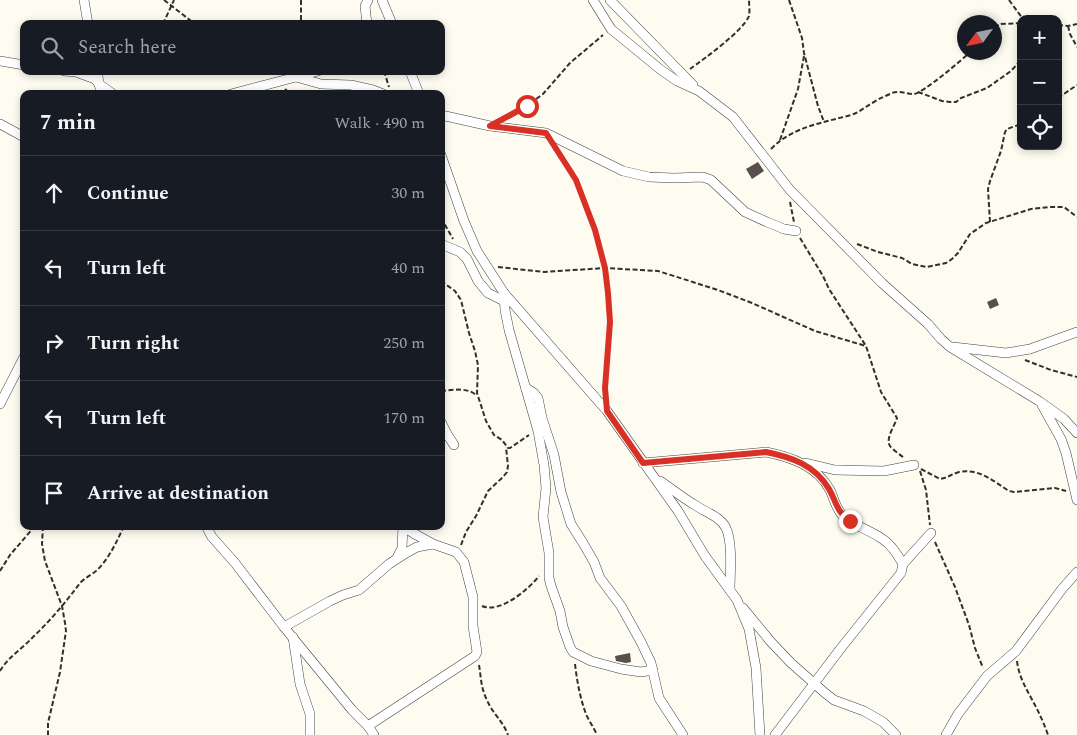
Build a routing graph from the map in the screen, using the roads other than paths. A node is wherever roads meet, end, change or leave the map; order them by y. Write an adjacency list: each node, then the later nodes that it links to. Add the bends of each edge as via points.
1 (84, 0): 6 (street)
2 (368, 0): 7 (street, via 365,6)
3 (382, 0): 8 (street)
4 (593, 0): 22 (street, via 611,29 661,70)
5 (610, 0): 22 (street)
6 (87, 20)
7 (367, 20)
8 (390, 20)
9 (0, 61): 10 (street)
10 (20, 65)
11 (85, 75): 16 (street)
12 (97, 75): 16 (street)
13 (305, 75): 15 (street)
14 (412, 75): 21 (street)
15 (296, 78): 19 (street); 20 (street)
16 (99, 84): 17 (street); 18 (street)
17 (100, 90)
18 (107, 90)
19 (247, 90)
20 (373, 90)
21 (417, 90)
22 (699, 91): 31 (street, via 733,117 790,190)
23 (445, 116): 27 (street, via 546,133 623,171 674,178 703,177 711,180 745,212)
24 (0, 124): 25 (street)
25 (20, 135)
26 (445, 166): 29 (street, via 477,251)
27 (796, 231)
28 (445, 246): 29 (street, via 467,259 478,281 488,292)
29 (504, 297): 33 (street, via 508,330); 40 (street, via 539,332 607,411)
30 (1077, 332): 31 (street, via 1006,353)
31 (950, 347): 34 (street)
32 (20, 365): 35 (street)
33 (526, 388): 56 (street, via 538,398 571,524 600,578 621,606); 56 (street, via 544,465 543,517 550,586 570,647 591,661 641,672)
34 (1039, 401): 37 (street); 43 (street, via 1061,438)
35 (0, 404)
36 (445, 432): 38 (street)
37 (1077, 433)
38 (454, 445)
39 (798, 461): 40 (street, via 766,452); 41 (street, via 835,470 884,471); 50 (street, via 817,473 829,488 842,516 881,538)
40 (643, 463): 42 (street)
41 (914, 465)
42 (653, 477): 52 (street); 52 (street, via 726,526 730,542)
43 (1076, 497)
44 (208, 530): 54 (street)
45 (403, 530): 49 (street, via 402,548)
46 (408, 530): 48 (street)
47 (931, 533): 50 (street)
48 (433, 544): 49 (street, via 417,547); 58 (street, via 450,549 464,562 474,601 477,652)
49 (397, 558): 54 (street, via 359,590 330,601)
50 (903, 564): 57 (street, via 901,573)
51 (1077, 572): 65 (street, via 1016,652 987,676)
52 (730, 590): 53 (street)
53 (737, 600): 57 (street, via 777,649); 62 (street, via 749,630 756,668)
54 (284, 627): 55 (street)
55 (293, 637): 58 (street); 59 (street, via 300,684 310,714)
56 (653, 670): 61 (street, via 660,698)
57 (814, 683): 63 (street); 64 (street, via 834,700 883,722)
58 (368, 726): 60 (street)
59 (310, 735)
60 (374, 735)
61 (683, 735)
62 (760, 735)
63 (775, 735)
64 (896, 735)
65 (946, 735)

